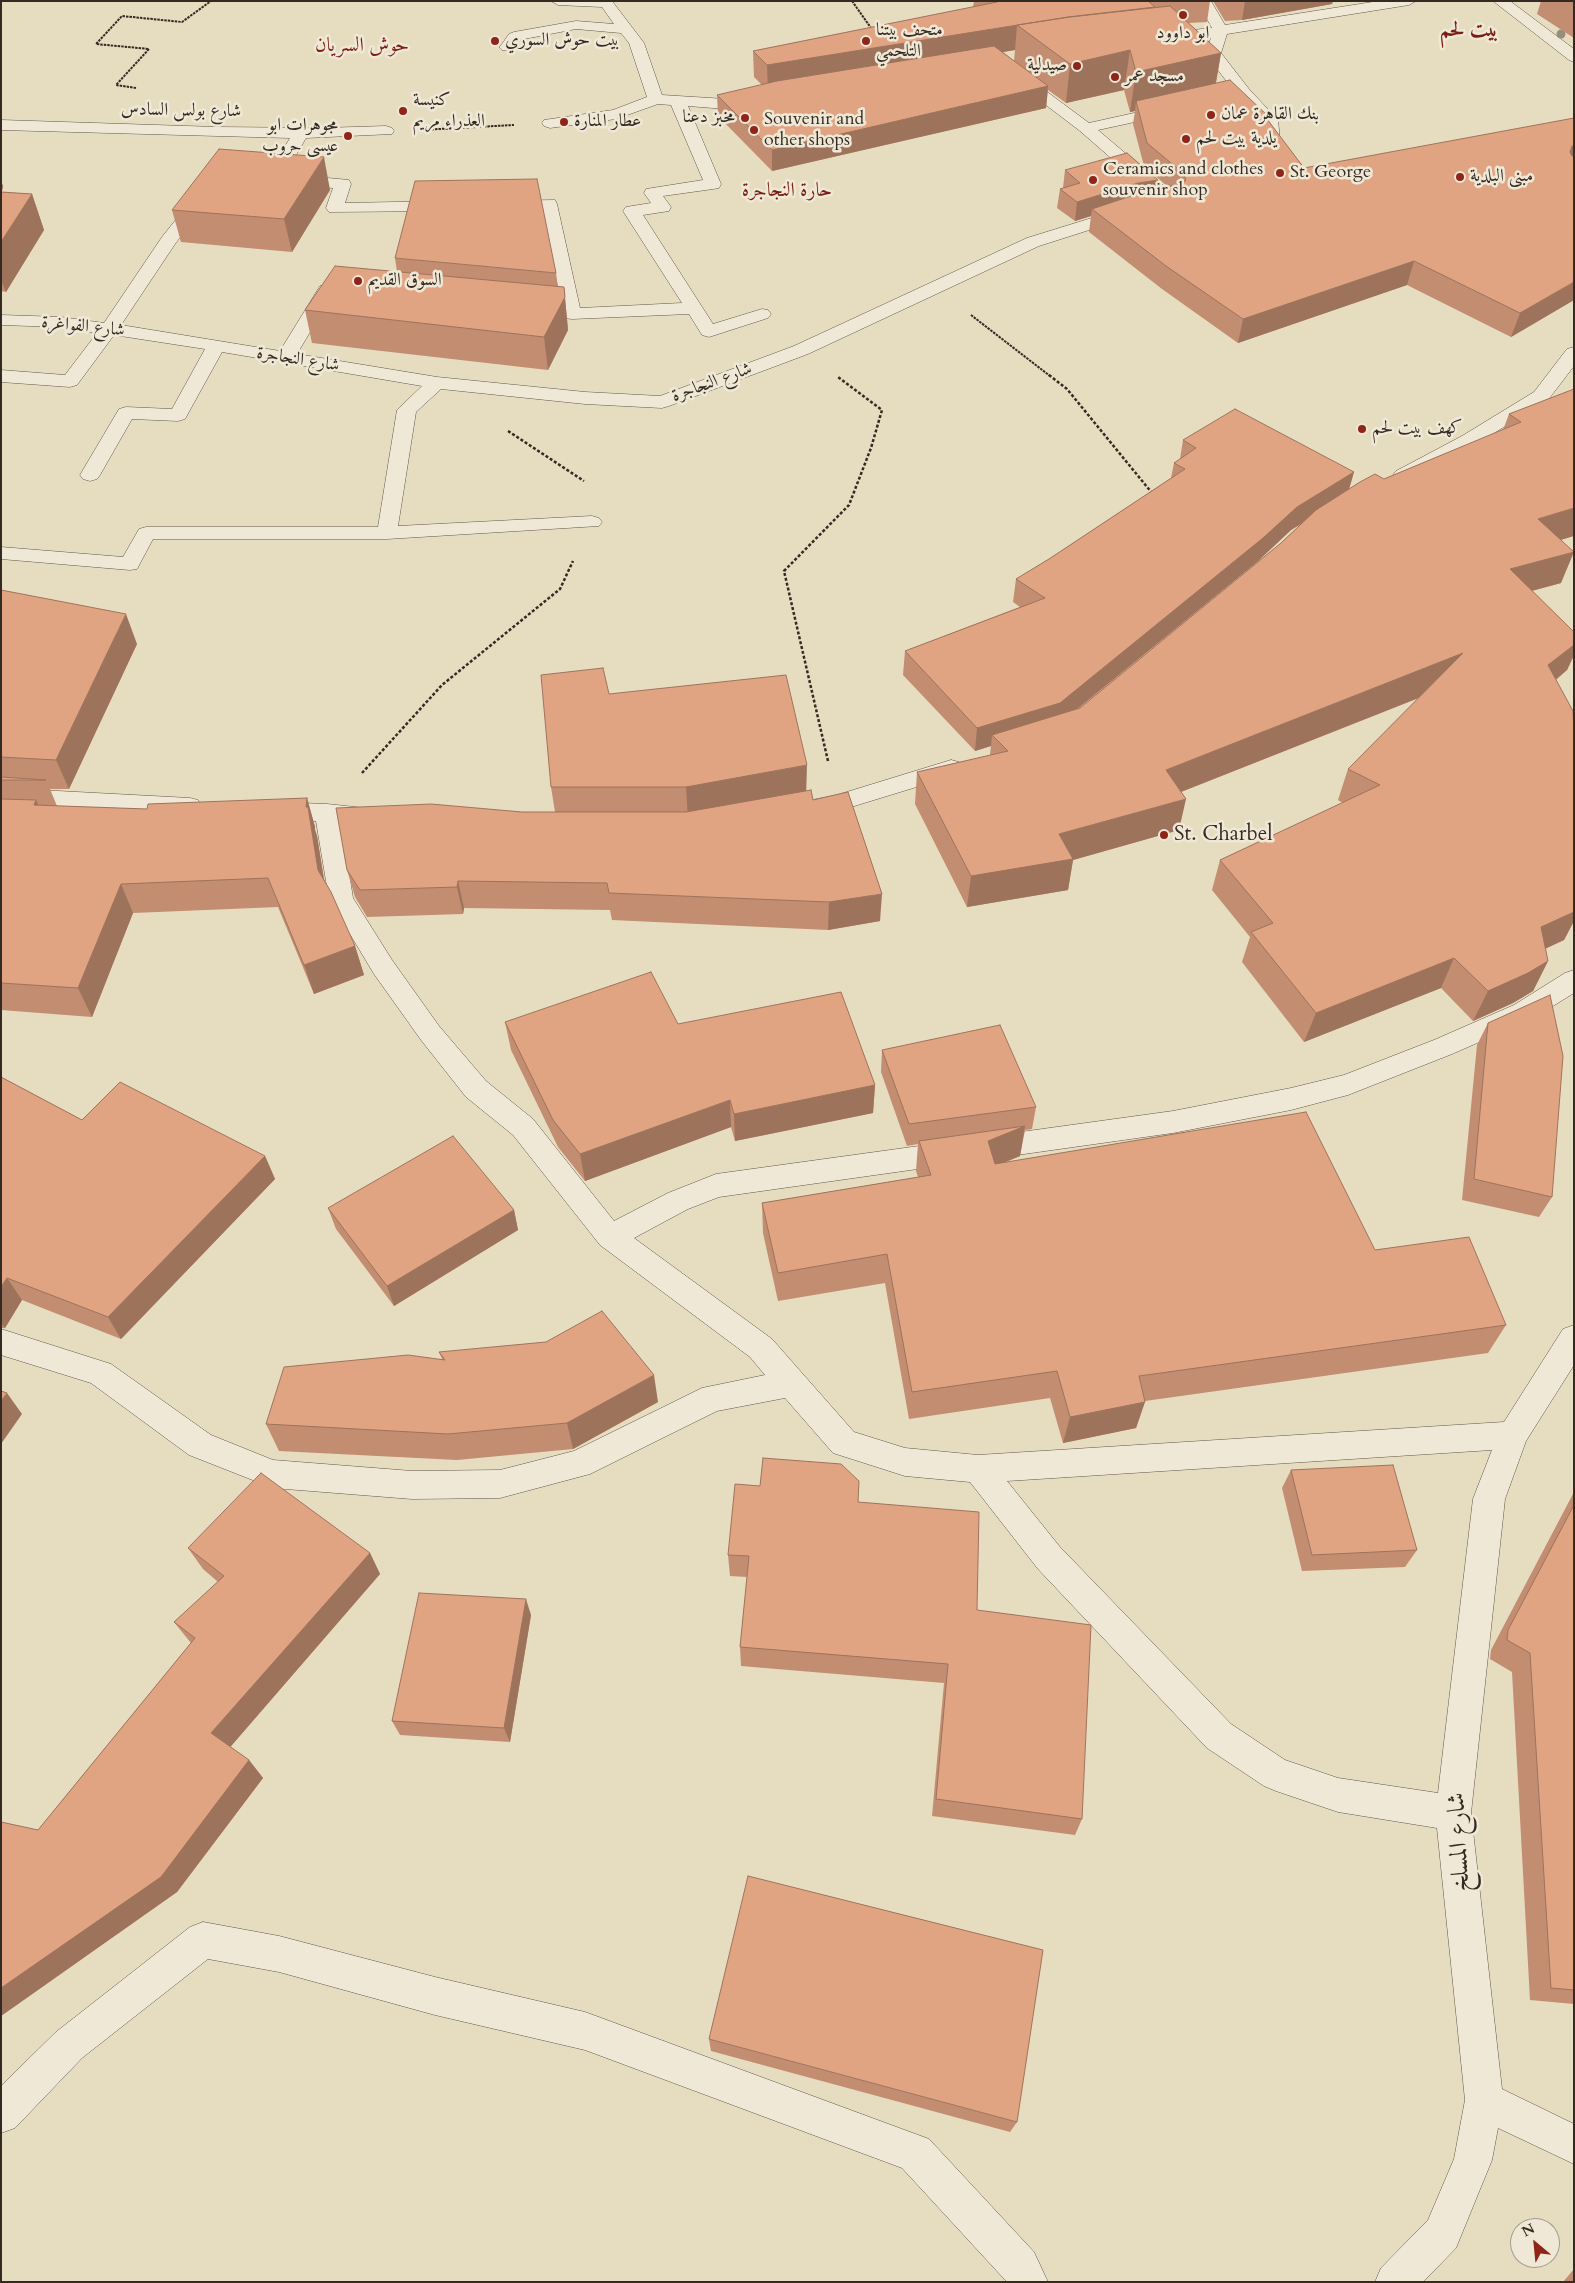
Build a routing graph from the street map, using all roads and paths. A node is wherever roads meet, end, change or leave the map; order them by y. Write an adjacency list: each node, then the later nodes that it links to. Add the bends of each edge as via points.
1 (211, 1): 23 (path, via 182,22 122,16 96,44 149,50 116,85 163,91)
2 (558, 1): 7 (street, via 606,4)
3 (852, 1): 8 (path, via 871,28)
4 (1204, 1): 9 (street)
5 (1409, 1): 9 (street)
6 (1500, 1): 12 (street)
7 (625, 29): 11 (street, via 576,25 548,29 514,37); 17 (street, via 636,43)
8 (862, 30)
9 (1221, 30): 10 (street); 14 (street, via 1213,53)
10 (1151, 39)
11 (507, 47)
12 (1574, 57)
13 (1004, 67): 22 (street)
14 (1243, 92): 15 (street); 26 (street, via 1270,120 1272,141)
15 (1226, 96)
16 (765, 98): 18 (street, via 726,104)
17 (656, 99): 18 (street); 20 (street, via 616,114)
18 (678, 102): 32 (street, via 713,184 652,193 663,207 632,211)
19 (1182, 107): 22 (street)
20 (550, 123): 24 (path)
21 (1, 125): 23 (street, شارع بولس السادس)
22 (1086, 128): 30 (street, شارع النجاجرة, via 1172,202 1033,242)
23 (127, 130): 25 (street, شارع بولس السادس)
24 (386, 131): 25 (street, شارع بولس السادس)
25 (301, 133): 29 (street, via 265,178 343,184 335,208)
26 (1296, 169)
27 (210, 189): 37 (street, via 168,241)
28 (490, 205): 34 (street, via 549,204)
29 (461, 206)
30 (936, 288): 40 (street, شارع النجاجرة); 48 (path, via 1067,389)
31 (346, 292): 42 (street, via 326,290)
32 (694, 308): 34 (street); 35 (street, via 709,331)
33 (532, 310): 34 (street)
34 (572, 314)
35 (762, 314)
36 (1, 320): 37 (street, شارع الفواغرة, via 61,322)
37 (109, 329): 38 (street, شارع الفواغرة); 43 (street, via 70,381)
38 (164, 336): 39 (street, شارع النجاجرة)
39 (216, 346): 42 (street, شارع النجاجرة); 46 (street, via 178,415 126,413)
40 (801, 350): 44 (street, شارع النجاجرة, via 662,402); 54 (path, via 882,410 849,505 784,571)
41 (1574, 353): 47 (street, via 1541,396 1469,440)
42 (285, 358): 44 (street, شارع النجاجرة)
43 (1, 376)
44 (437, 383): 50 (street, via 407,410)
45 (504, 429): 49 (path, via 605,496)
46 (90, 475)
47 (1385, 485)
48 (1154, 496)
49 (592, 522): 50 (street); 56 (path, via 560,589 442,685)
50 (387, 533): 51 (street, via 146,533 130,564)
51 (1, 553)
52 (970, 762): 54 (street)
53 (1, 796): 59 (street, via 199,806 141,820)
54 (838, 803): 57 (street)
55 (248, 808): 56 (street)
56 (327, 812): 58 (street); 61 (street, via 341,899 383,967 430,1033 476,1089 523,1127)
57 (791, 812)
58 (394, 818)
59 (21, 819)
60 (1574, 980): 61 (street, via 1524,1012 1348,1084 1291,1099 1173,1122 716,1186 678,1201)
61 (610, 1237): 64 (street, via 761,1348)
62 (1574, 1338): 65 (street, شارع المسلخ)
63 (1, 1342): 64 (street, via 100,1373 200,1445 272,1474 412,1485 500,1484 571,1466 714,1398)
64 (792, 1383): 66 (street, via 844,1443 905,1462)
65 (1513, 1435): 66 (street); 67 (street, شارع المسلخ, via 1489,1499)
66 (978, 1469): 67 (street, via 1049,1558 1219,1736 1276,1774 1338,1795)
67 (1453, 1813): 68 (street, شارع المسلخ)
68 (1484, 2100): 70 (street); 72 (street, شارع المسلخ, via 1473,2160 1442,2234)
69 (1, 2114): 71 (street, via 68,2046 203,1940 279,1954 435,1996 586,2031 915,2153 1020,2266)
70 (1574, 2146)
71 (1028, 2282)
72 (1395, 2282)

